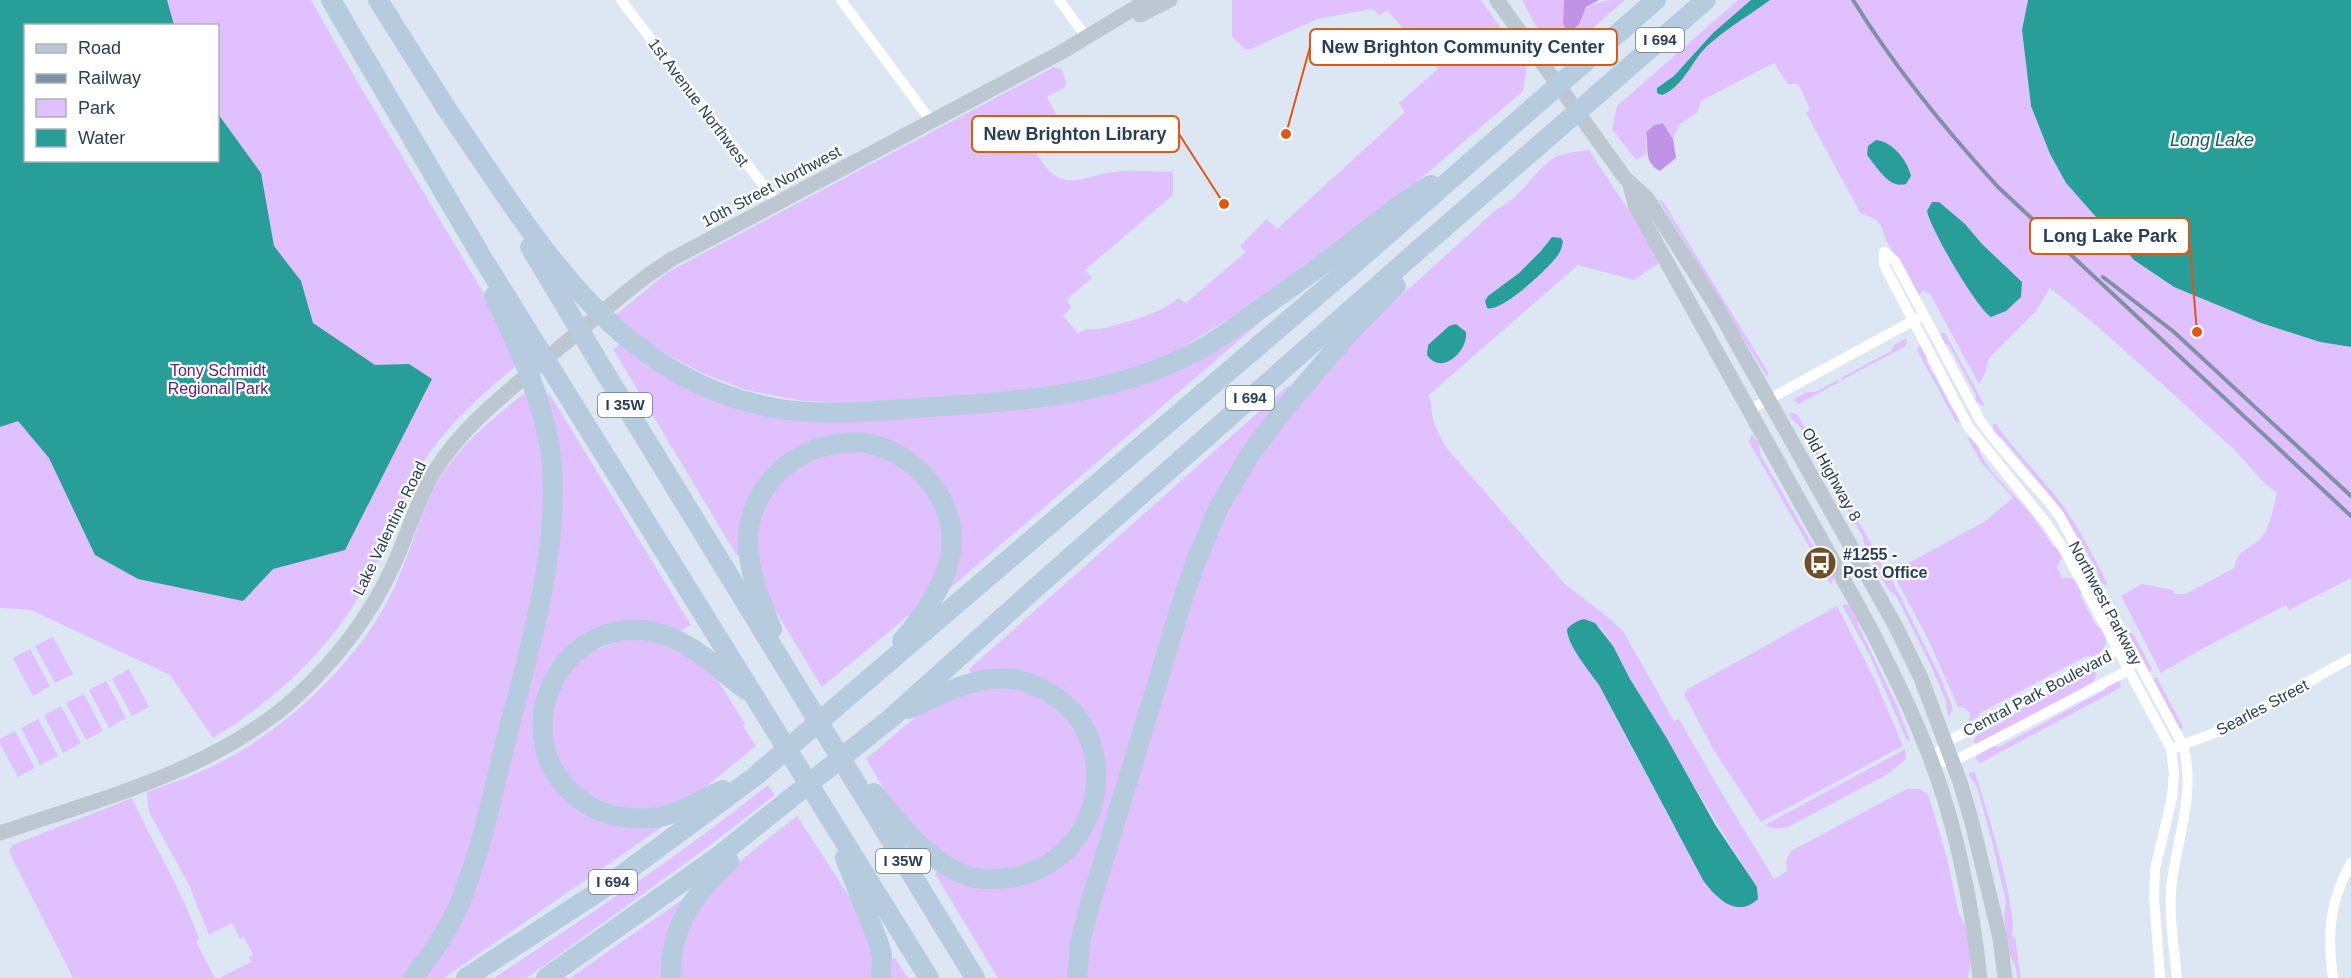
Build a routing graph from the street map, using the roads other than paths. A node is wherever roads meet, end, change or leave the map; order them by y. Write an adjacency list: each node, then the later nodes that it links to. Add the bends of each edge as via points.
1 (330, 0): 18 (highway, I 35W)
2 (378, 0): 13 (highway, I 35W)
3 (621, 0): 17 (street, 1st Avenue Northwest)
4 (841, 0): 14 (street)
5 (1059, 0): 11 (street)
6 (1148, 0): 11 (street, 10th Street Northwest)
7 (1170, 0): 11 (street, 10th Street Northwest)
8 (1497, 0): 16 (street, Old Highway 8)
9 (1656, 0): 15 (highway, I 694)
10 (1706, 0): 12 (highway, I 694)
11 (1088, 38): 14 (street, 10th Street Northwest)
12 (1613, 81): 30 (highway, I 694); 51 (highway, via 1380,301 1285,408 1236,476 1211,524 1184,595 1086,918)
13 (444, 105): 15 (highway, via 550,256 624,337 674,371 708,387 760,405 807,412 1047,398 1155,371 1221,336 1407,199); 29 (highway, I 35W)
14 (931, 121): 17 (street, 10th Street Northwest)
15 (1475, 159): 27 (highway, I 694)
16 (1630, 185): 20 (street, Old Highway 8, via 1647,198 1669,229); 22 (street, Old Highway 8, via 1635,205)
17 (777, 203): 21 (street, 10th Street Northwest, via 672,259 633,286)
18 (483, 259): 28 (highway, I 35W); 44 (highway, via 543,418 552,468 550,545 519,689 474,863 452,920)
19 (1919, 318): 19 (street, Northwest Parkway, via 1895,261 1884,252 1884,265); 20 (street); 23 (street, Northwest Parkway, via 1968,426 2047,524); 24 (street, Northwest Parkway, via 1993,439 2059,515)
20 (1770, 399): 22 (street); 31 (street, Old Highway 8, via 1895,625 1921,678)
21 (496, 401): 40 (street, Lake Valentine Road, via 435,471 387,580 368,613 339,652 294,699 239,740 199,761)
22 (1749, 410): 35 (street, Old Highway 8, via 1872,631)
23 (2118, 650): 24 (street, Central Park Boulevard); 26 (street, Northwest Parkway); 31 (street, Central Park Boulevard)
24 (2134, 655): 26 (street, Central Park Boulevard); 33 (street, Northwest Parkway)
25 (2351, 658): 33 (street, Searles Street, via 2222,730)
26 (2129, 670): 34 (street, Northwest Parkway); 36 (street, Central Park Boulevard)
27 (877, 674): 29 (highway, via 939,591 950,560 952,529 940,497 914,464 865,442 834,444 810,450 777,473 756,505 748,535 756,587); 37 (highway, I 694)
28 (755, 697): 37 (highway, via 680,641 656,632 635,630 597,639 565,663 545,699 542,723 543,747 559,779 588,806 612,816 637,818 675,813); 38 (highway, I 35W)
29 (808, 705): 32 (highway, I 35W)
30 (891, 718): 32 (highway, via 960,686 986,680 1014,679 1051,693 1076,716 1094,752 1094,800 1079,835 1063,854 1035,870 1003,878 970,877 920,846); 39 (highway, I 694)
31 (1945, 743): 35 (street, Central Park Boulevard); 36 (street, Old Highway 8)
32 (832, 744): 50 (highway, I 35W)
33 (2183, 745): 34 (street, Searles Street); 43 (street, Northwest Parkway, via 2188,764 2188,798 2171,884)
34 (2171, 749): 42 (street, Northwest Parkway, via 2172,798 2155,869)
35 (1932, 762): 36 (street, Central Park Boulevard); 52 (street, Old Highway 8, via 1974,924)
36 (1952, 762): 53 (street, Old Highway 8, via 1987,880)
37 (753, 778): 45 (highway, I 694, via 604,888)
38 (829, 816): 48 (highway, via 879,944); 49 (highway, I 35W)
39 (759, 824): 46 (highway, I 694); 47 (highway, via 700,891 683,917 674,944)
40 (0, 834)
41 (2351, 863): 56 (street, via 2330,924)
42 (2156, 924): 43 (street); 54 (street, Northwest Parkway)
43 (2173, 924): 55 (street, Northwest Parkway)
44 (413, 978)
45 (466, 978)
46 (546, 978)
47 (671, 978)
48 (881, 978)
49 (929, 978)
50 (975, 978)
51 (1077, 978)
52 (1980, 978)
53 (2005, 978)
54 (2160, 978)
55 (2177, 978)
56 (2333, 978)

